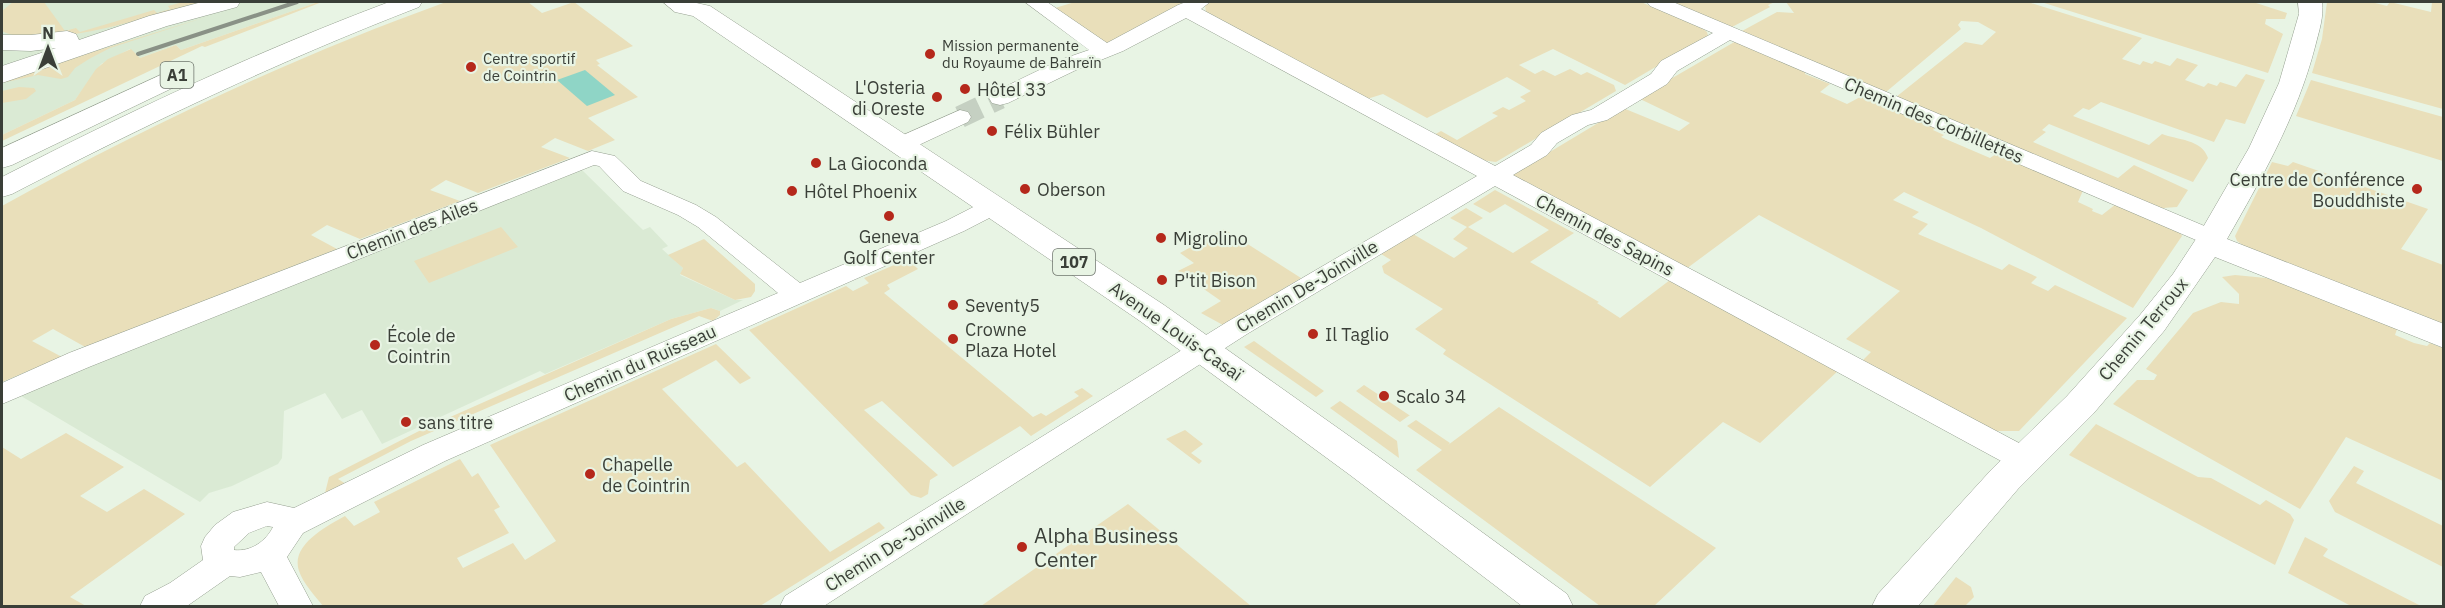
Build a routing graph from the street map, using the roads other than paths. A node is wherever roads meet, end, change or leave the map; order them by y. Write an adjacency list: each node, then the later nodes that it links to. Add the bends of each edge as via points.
1 (228, 2): 10 (main road)
2 (357, 2): 20 (main road, A1, via 174,76)
3 (410, 2): 22 (main road, A1, via 202,88)
4 (675, 2): 8 (main road, Avenue Louis-Casaï / 107, via 684,7)
5 (1035, 2): 14 (street)
6 (1657, 2): 11 (street, Chemin des Corbillettes)
7 (2310, 2): 24 (main road, Chemin Terroux, via 2311,14 2297,72 2263,147)
8 (708, 5): 19 (main road, Avenue Louis-Casaï / 107, via 734,34)
9 (1193, 5): 14 (street); 21 (street, Chemin des Sapins)
10 (158, 21): 12 (main road, via 54,41); 13 (main road)
11 (1728, 33): 21 (street, Chemin De-Joinville, via 1669,66 1659,79 1599,115 1580,120 1549,138 1539,150); 24 (street, Chemin des Corbillettes)
12 (2, 42)
13 (80, 48): 15 (main road); 16 (main road)
14 (1105, 51): 17 (street)
15 (2, 67)
16 (2, 75)
17 (1000, 98)
18 (960, 117): 19 (street)
19 (900, 145): 23 (main road, Avenue Louis-Casaï / 107)
20 (2, 159)
21 (1495, 176): 27 (street, Chemin De-Joinville); 29 (street, Chemin des Sapins)
22 (2, 188)
23 (992, 207): 25 (street, Chemin du Ruisseau); 27 (main road, Avenue Louis-Casaï / 107)
24 (2210, 241): 26 (main road, Chemin des Corbillettes); 29 (main road, Chemin Terroux, via 2152,323)
25 (796, 294): 28 (street, Chemin des Ailes, via 707,222 632,186 607,161 592,158); 30 (street, Chemin du Ruisseau, via 434,453)
26 (2444, 337)
27 (1202, 349): 35 (street, Chemin De-Joinville); 36 (main road, Avenue Louis-Casaï / 107)
28 (2, 394)
29 (2025, 460): 37 (main road, Chemin Terroux)
30 (290, 525): 31 (street, via 284,540); 32 (street, via 287,518 267,514 240,523 217,546 219,559)
31 (268, 554): 32 (street, via 245,563); 34 (street)
32 (225, 562): 33 (street)
33 (157, 606)
34 (296, 606)
35 (797, 606)
36 (1552, 606)
37 (1893, 606)

